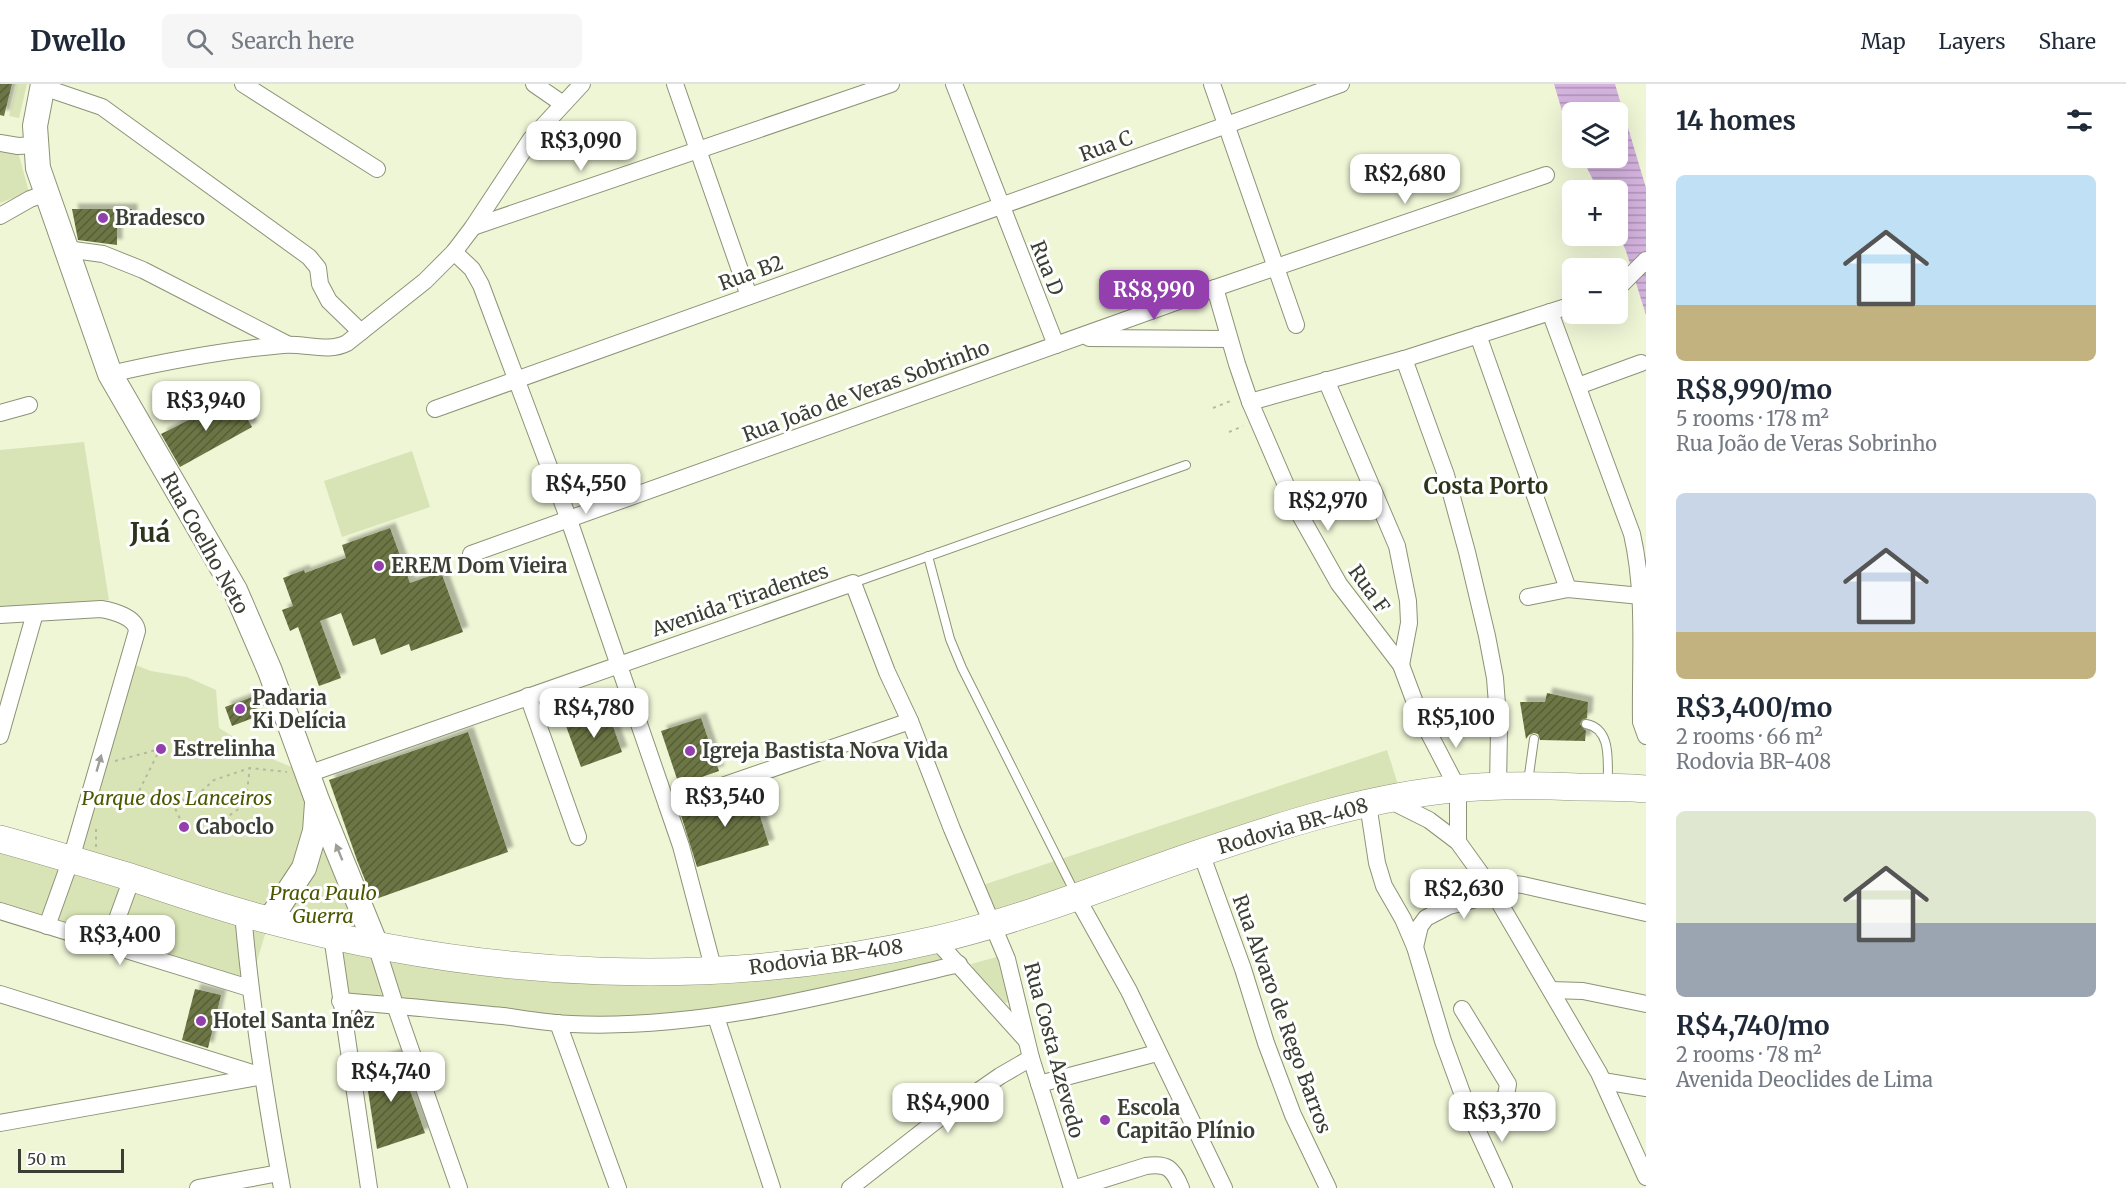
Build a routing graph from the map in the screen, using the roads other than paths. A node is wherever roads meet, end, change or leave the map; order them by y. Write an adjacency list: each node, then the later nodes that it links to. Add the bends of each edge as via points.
1 (243, 84): 15 (street)
2 (534, 84): 10 (street)
3 (582, 84): 10 (street)
4 (675, 84): 14 (street)
5 (891, 84): 14 (street)
6 (954, 84): 18 (street, Rua D)
7 (1212, 84): 11 (street)
8 (1341, 84): 11 (street, Rua C)
9 (43, 86): 13 (street, Rua Coelho Neto, via 34,126); 31 (street, via 102,107 309,257 318,268 320,284 330,301)
10 (563, 104): 20 (street, via 531,139)
11 (1227, 125): 18 (street, Rua C); 24 (street)
12 (0, 143): 13 (street)
13 (36, 146): 17 (street, Rua Coelho Neto)
14 (699, 150): 20 (street); 27 (street)
15 (377, 169)
16 (1546, 175): 24 (street, Rua João de Veras Sobrinho)
17 (47, 193): 19 (street); 21 (street, Rua Coelho Neto)
18 (1000, 206): 27 (street, Rua B2); 36 (street, Rua D)
19 (0, 216)
20 (473, 227): 22 (street)
21 (66, 249): 35 (street, via 103,254 143,270); 39 (street, Rua Coelho Neto)
22 (454, 252): 31 (street, via 425,281); 40 (street, via 472,269 481,285)
23 (1646, 260): 25 (street)
24 (1276, 268): 26 (street, Rua João de Veras Sobrinho); 30 (street)
25 (1628, 279)
26 (1215, 288): 33 (street, Rua João de Veras Sobrinho); 34 (street, Rua F)
27 (749, 296): 40 (street, Rua B2)
28 (1562, 308): 29 (street)
29 (1550, 312): 32 (street); 42 (street)
30 (1296, 325)
31 (361, 332): 35 (street, via 339,347)
32 (1478, 335): 37 (street); 52 (street)
33 (1078, 338): 34 (street); 36 (street, Rua João de Veras Sobrinho)
34 (1229, 339): 43 (street, Rua F)
35 (287, 344): 39 (street, via 219,352)
36 (1056, 345): 48 (street, Rua João de Veras Sobrinho)
37 (1404, 359): 41 (street); 66 (street, via 1446,475 1487,636 1497,699)
38 (1641, 363): 42 (street)
39 (110, 374): 65 (street, Rua Coelho Neto, via 235,590)
40 (517, 379): 45 (street, Rua B2); 48 (street)
41 (1326, 380): 43 (street); 58 (street, via 1397,546 1410,623)
42 (1578, 386): 53 (street, via 1632,534)
43 (1250, 402): 58 (street, Rua F, via 1294,506 1319,551)
44 (28, 405): 46 (street)
45 (435, 409)
46 (0, 413)
47 (1186, 465): 50 (lane, Avenida Tiradentes)
48 (569, 520): 49 (street, Rua João de Veras Sobrinho); 57 (street)
49 (471, 554)
50 (928, 556): 51 (lane, Avenida Tiradentes); 81 (lane, via 950,639 962,668)
51 (853, 583): 57 (street, Avenida Tiradentes); 60 (street, Rua Costa Azevedo)
52 (1568, 589): 53 (street); 54 (street)
53 (1643, 595): 62 (street, via 1641,722)
54 (1528, 597)
55 (35, 613): 56 (street); 63 (street); 78 (street, one-way to 55, via 98,766 137,631 133,621 110,610)
56 (0, 615)
57 (619, 664): 59 (street, Avenida Tiradentes); 73 (street)
58 (1401, 665): 69 (street, Rua F, via 1424,724)
59 (528, 696): 65 (street, Avenida Tiradentes); 74 (street)
60 (910, 721): 73 (street); 86 (street, Rua Costa Azevedo)
61 (1586, 724): 68 (lane, via 1599,729 1604,737)
62 (1646, 735)
63 (0, 736)
64 (1534, 739): 67 (lane)
65 (308, 774): 71 (street, Rua Coelho Neto)
66 (1498, 785): 67 (main road, Rodovia BR-408); 69 (main road, Rodovia BR-408)
67 (1528, 785): 68 (main road, Rodovia BR-408)
68 (1608, 787): 70 (main road, Rodovia BR-408)
69 (1458, 789): 72 (main road, Rodovia BR-408); 76 (street)
70 (1646, 789)
71 (317, 800): 85 (street, Rua Coelho Neto, via 315,831 304,868); 91 (street, Rua Coelho Neto, one-way to 71)
72 (1378, 802): 76 (street, via 1429,820); 77 (main road, Rodovia BR-408); 92 (street, via 1377,863 1384,886)
73 (667, 805): 94 (street)
74 (578, 837)
75 (0, 839): 78 (main road, Rodovia BR-408)
76 (1458, 842): 80 (street)
77 (1201, 853): 81 (main road, Rodovia BR-408); 123 (street, Rua Alvaro de Rego Barros, via 1293,1115)
78 (83, 856): 79 (main road, Rodovia BR-408); 87 (street)
79 (132, 878): 84 (main road, Rodovia BR-408); 90 (street)
80 (1489, 885): 83 (street, via 1514,884); 92 (street, via 1476,899 1449,906 1426,918); 96 (street)
81 (1076, 896): 86 (main road, Rodovia BR-408); 105 (street, via 1129,991)
82 (0, 911): 87 (street)
83 (1646, 913)
84 (243, 914): 85 (main road, Rodovia BR-408); 95 (street)
85 (269, 921): 88 (main road, Rodovia BR-408)
86 (992, 924): 89 (main road, Rodovia BR-408); 104 (street, Rua Costa Azevedo, via 1007,959)
87 (47, 926): 90 (street)
88 (332, 936): 91 (main road, Rodovia BR-408); 98 (street)
89 (936, 940): 93 (street); 94 (main road, Rodovia BR-408, via 801,964)
90 (108, 944): 95 (street)
91 (376, 945): 94 (main road, Rodovia BR-408, via 436,957 544,969); 100 (street)
92 (1415, 947): 110 (street)
93 (959, 964): 102 (street); 104 (street)
94 (714, 971)
95 (249, 987): 106 (street)
96 (1551, 990): 99 (street, via 1583,991); 107 (street)
97 (0, 994): 106 (street)
98 (340, 1001): 100 (street); 115 (street)
99 (1646, 1004)
100 (395, 1005): 103 (street); 116 (street)
101 (1462, 1009): 110 (street, via 1508,1084 1506,1096 1500,1101)
102 (716, 1017): 103 (street, via 624,1024); 118 (street)
103 (558, 1023): 117 (street)
104 (1030, 1050): 108 (street, Rua Costa Azevedo); 119 (street)
105 (1157, 1053): 108 (street); 122 (street)
106 (262, 1076): 111 (street); 113 (street)
107 (1603, 1081): 109 (street); 112 (street)
108 (1039, 1084): 120 (street, Rua Costa Azevedo)
109 (1646, 1088)
110 (1469, 1112): 124 (street)
111 (0, 1123)
112 (1644, 1169)
113 (281, 1181): 114 (street)
114 (198, 1188)
115 (369, 1188)
116 (459, 1188)
117 (618, 1188)
118 (772, 1188)
119 (850, 1188)
120 (1074, 1188): 121 (street, via 1156,1165 1167,1166)
121 (1181, 1188)
122 (1224, 1188)
123 (1328, 1188)
124 (1504, 1188)

